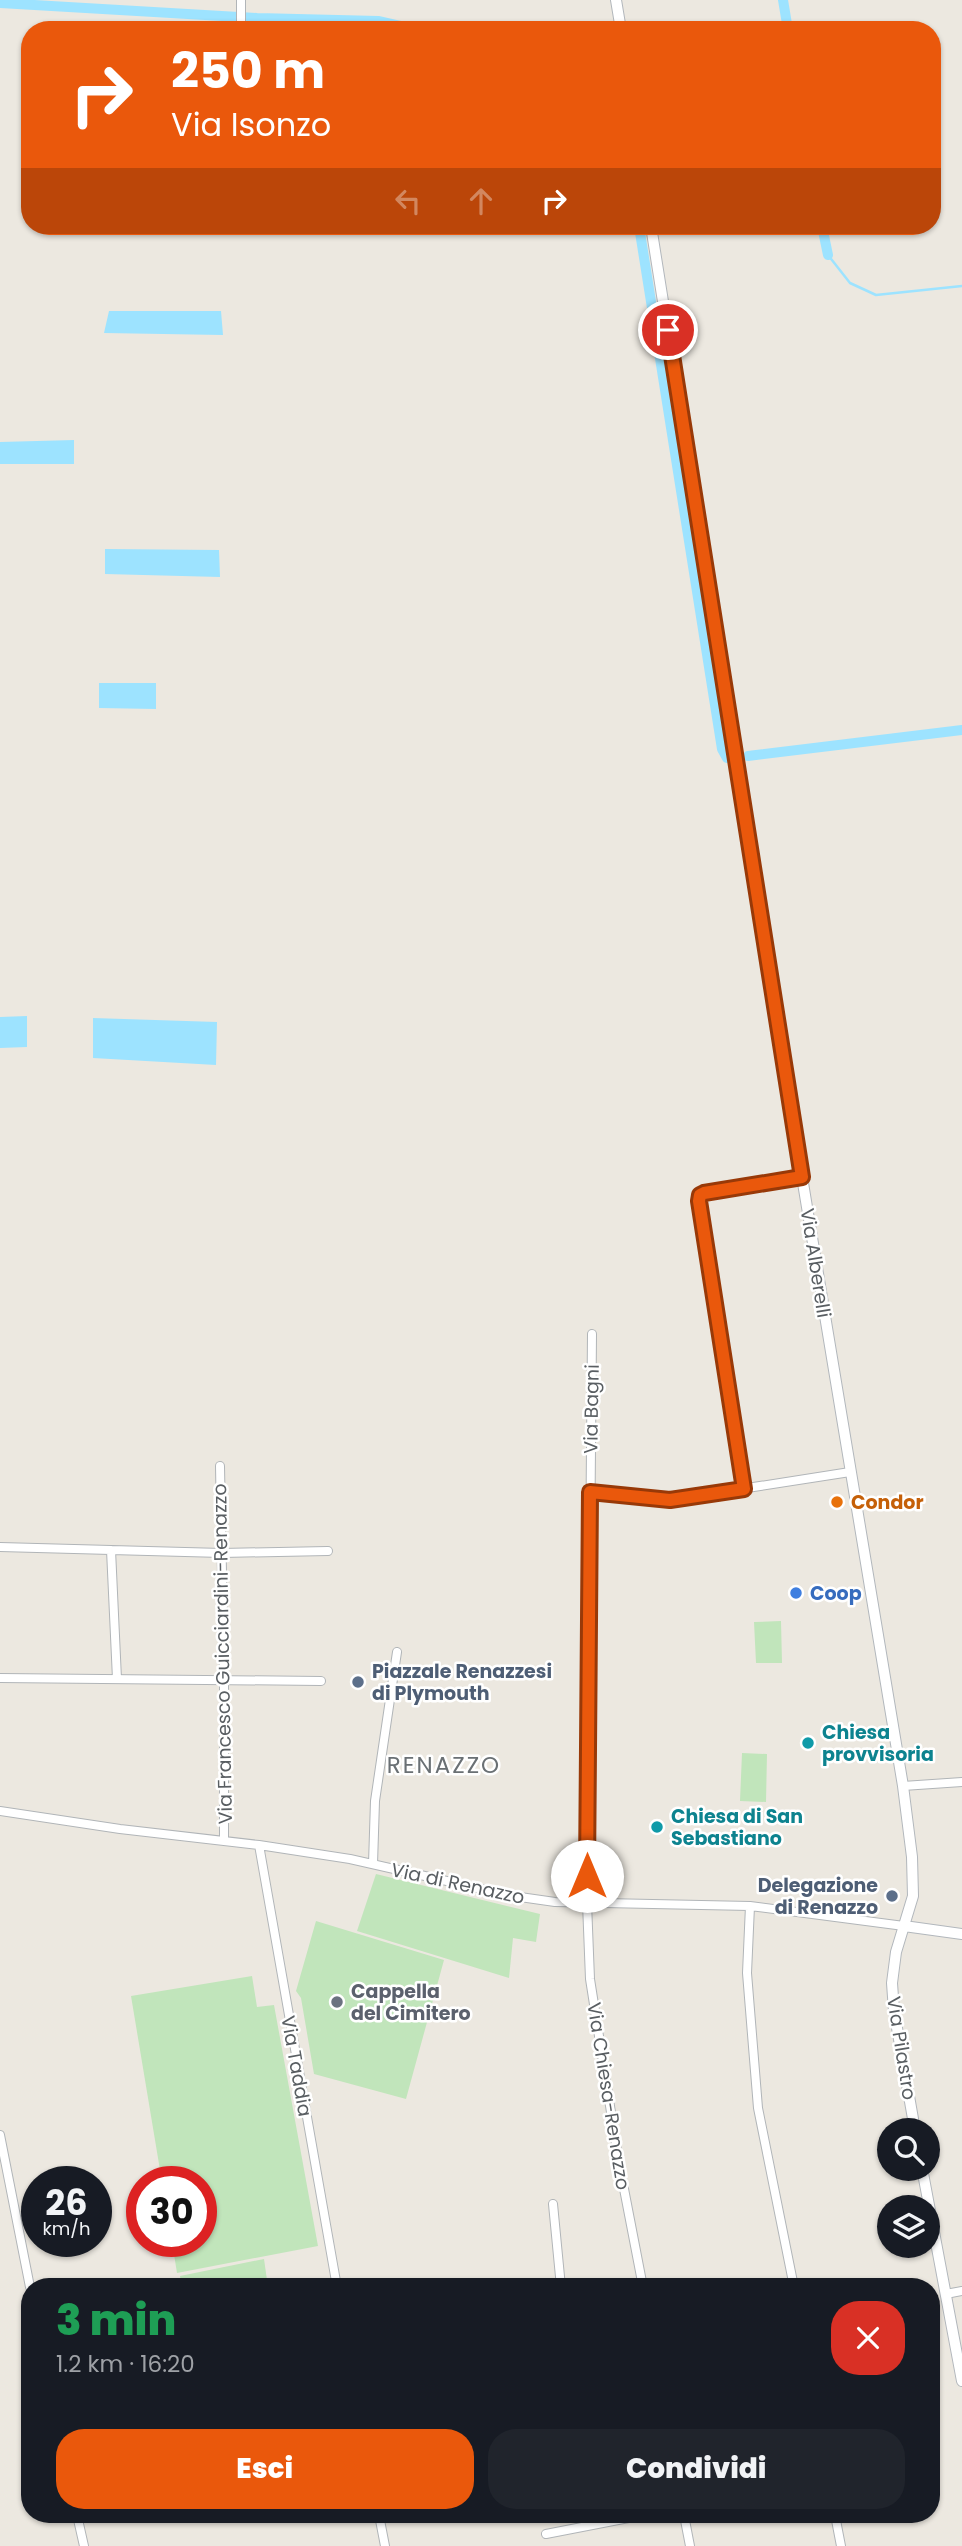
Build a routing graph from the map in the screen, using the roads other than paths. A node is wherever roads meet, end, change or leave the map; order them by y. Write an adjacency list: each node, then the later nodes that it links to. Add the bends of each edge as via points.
1 (616, 0): 4 (street)
2 (241, 3): 3 (street)
3 (241, 21)
4 (620, 21)
5 (652, 235): 6 (street, Via Alberelli)
6 (802, 1177): 9 (street, Via Alberelli); 10 (street, via 700,1195)
7 (592, 1334): 11 (street, Via Bagni)
8 (220, 1466): 15 (street, Via Francesco Guicciardini-Renazzo)
9 (850, 1472): 10 (street); 22 (street, Via Alberelli)
10 (744, 1489): 11 (street, via 670,1500)
11 (590, 1492): 27 (street, Via Bagni)
12 (0, 1548): 13 (street)
13 (111, 1550): 15 (street); 18 (street)
14 (328, 1551): 15 (street)
15 (222, 1553): 19 (street, Via Francesco Guicciardini-Renazzo)
16 (397, 1652): 26 (street, Via di Renazzo, via 375,1801)
17 (0, 1678): 18 (street)
18 (117, 1679): 19 (street)
19 (224, 1679): 20 (street); 24 (street, Via Francesco Guicciardini-Renazzo)
20 (321, 1681)
21 (962, 1782): 22 (street)
22 (903, 1786): 29 (street, Via Alberelli, via 913,1896)
23 (0, 1811): 24 (street, Via di Renazzo)
24 (224, 1841): 25 (street, Via di Renazzo)
25 (258, 1845): 26 (street, Via di Renazzo); 36 (street, Via Taddia)
26 (373, 1864): 27 (street, Via di Renazzo, via 513,1896)
27 (587, 1903): 28 (street, Via di Renazzo); 38 (street, Via Chiesa-Renazzo, via 590,1979)
28 (750, 1906): 29 (street, Via di Renazzo); 39 (street, via 747,1973 758,2108)
29 (904, 1926): 30 (street, Via di Renazzo); 31 (street, Via Pilastro, via 892,1983)
30 (962, 1934)
31 (913, 2118)
32 (0, 2135): 35 (street)
33 (924, 2181): 41 (street)
34 (553, 2204): 37 (street)
35 (28, 2278)
36 (335, 2278)
37 (560, 2278)
38 (641, 2278)
39 (792, 2278)
40 (962, 2291): 41 (street)
41 (946, 2294): 42 (street)
42 (962, 2381)
43 (79, 2523): 49 (street)
44 (381, 2523): 50 (street)
45 (603, 2523): 48 (street)
46 (686, 2523): 51 (street)
47 (837, 2523): 52 (street)
48 (546, 2534)
49 (84, 2546)
50 (385, 2546)
51 (690, 2546)
52 (841, 2546)

